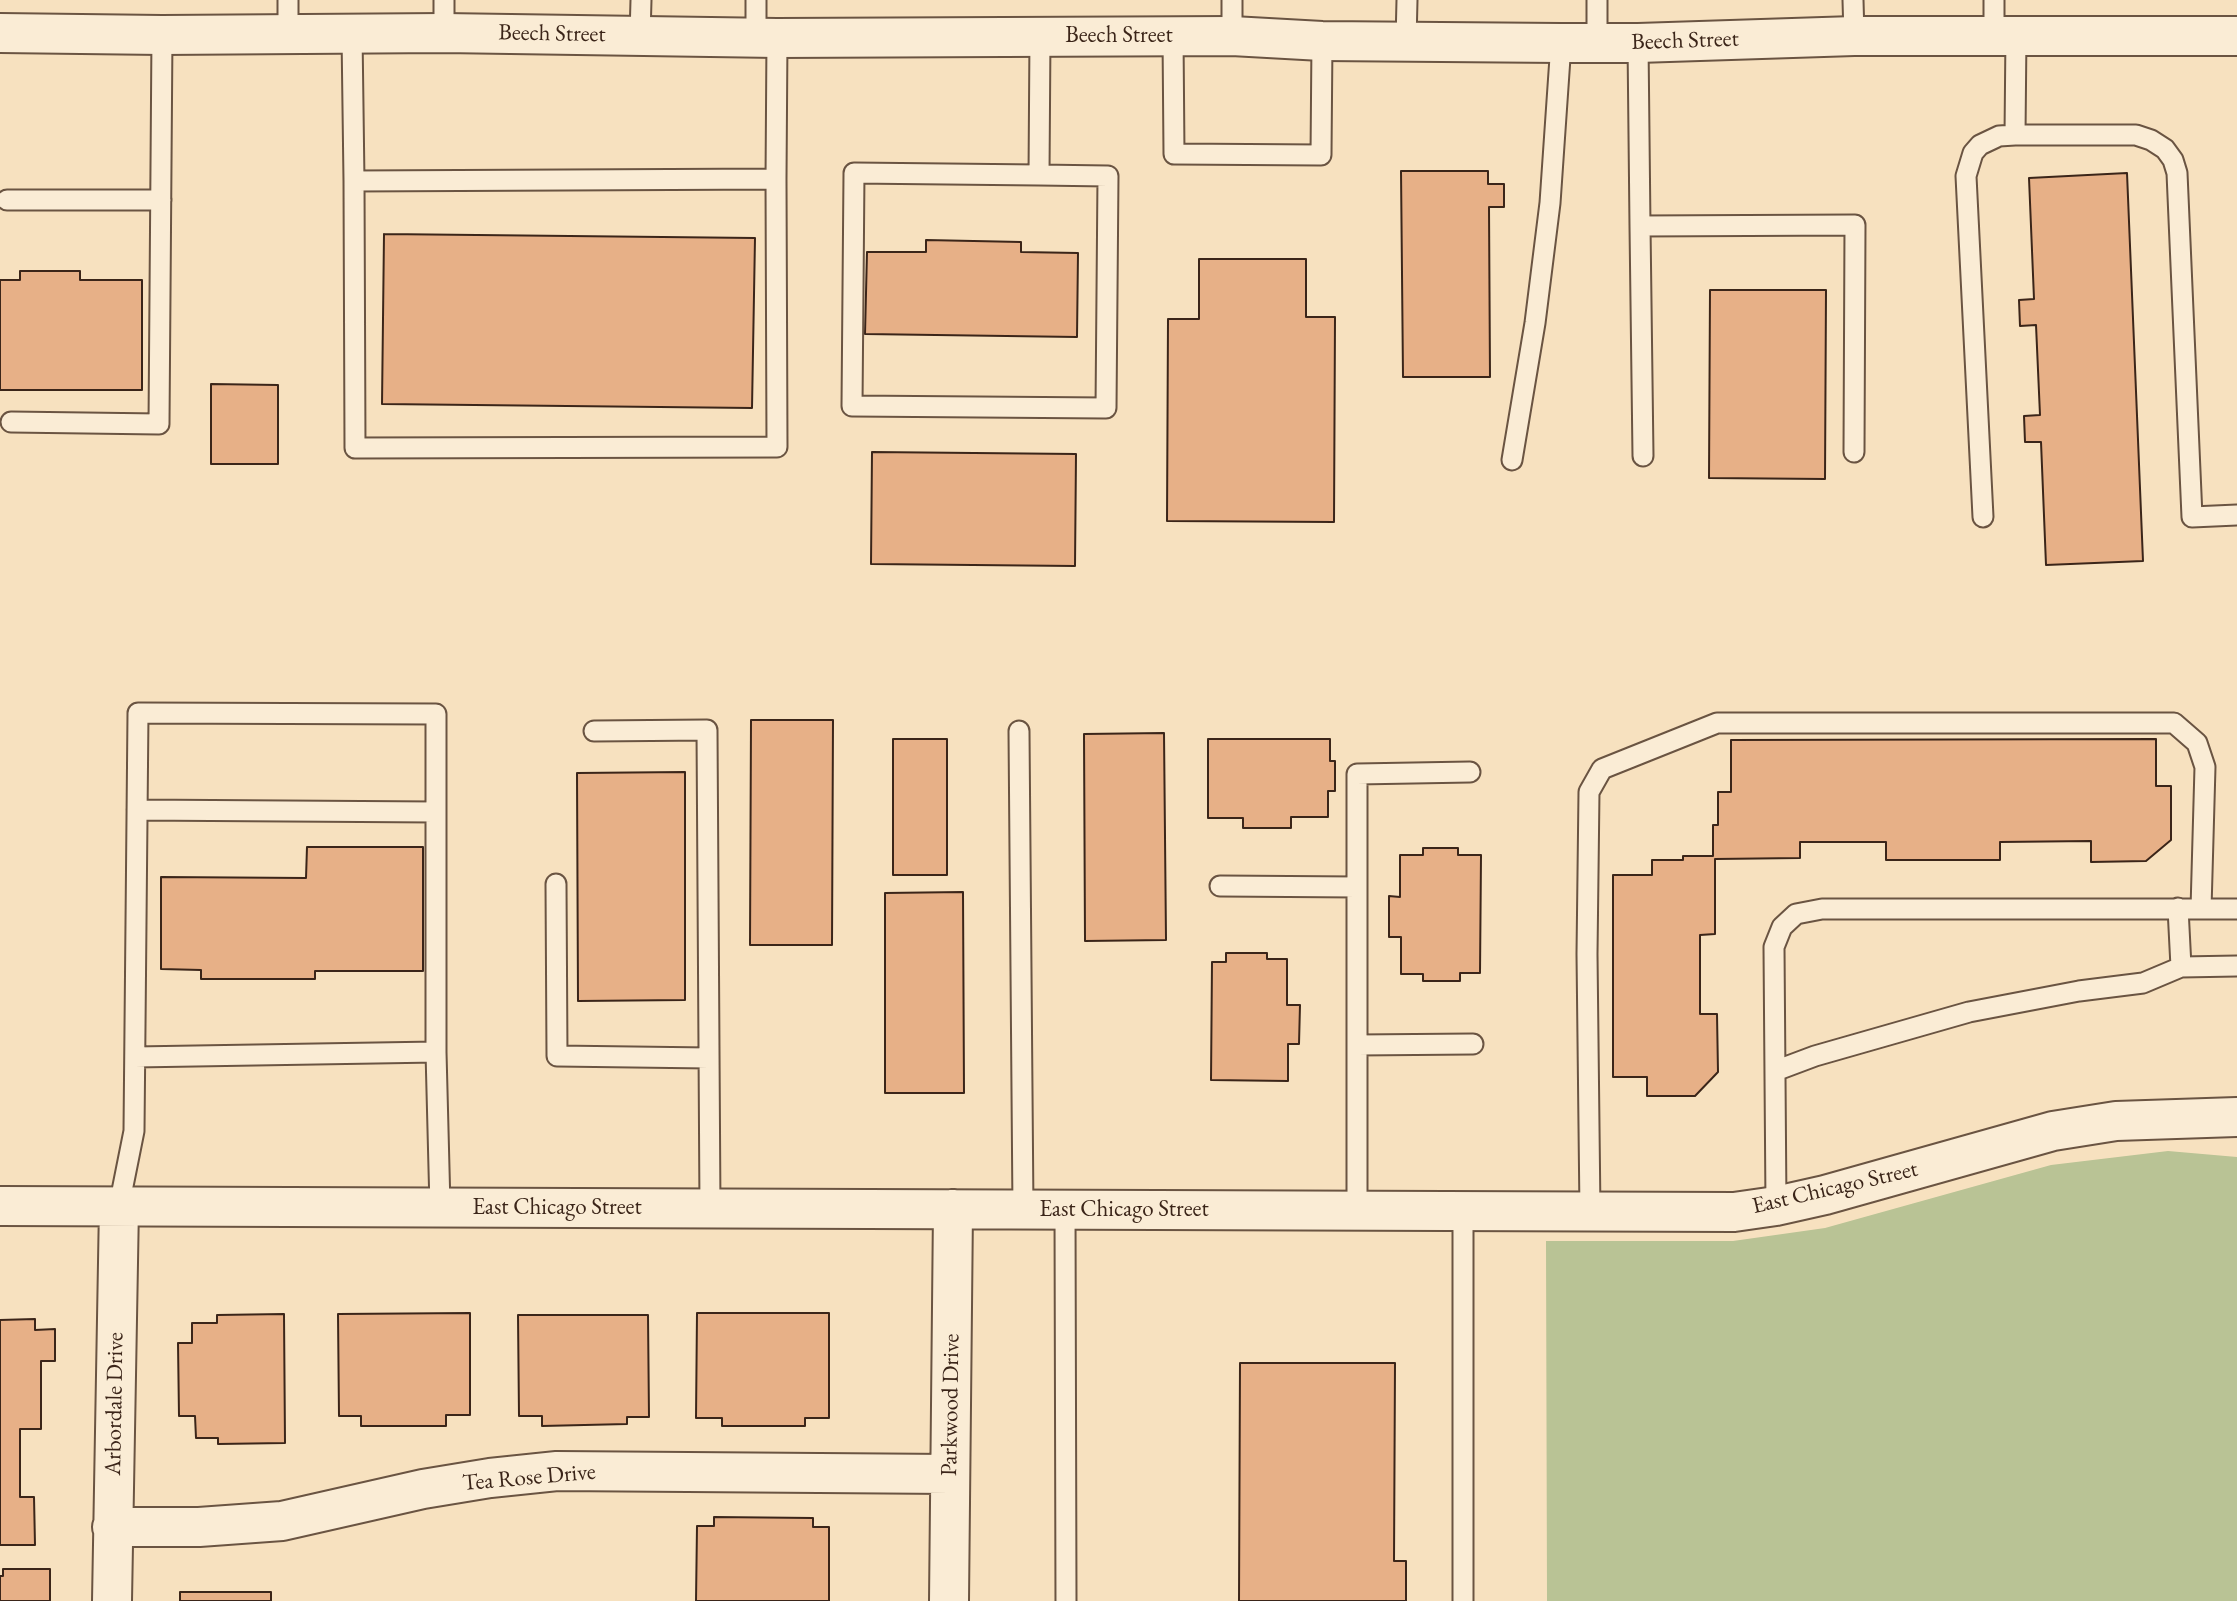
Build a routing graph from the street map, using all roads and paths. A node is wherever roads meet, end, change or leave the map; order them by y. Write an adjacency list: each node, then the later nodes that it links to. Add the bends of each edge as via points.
1 (756, 0): 16 (lane)
2 (1407, 0): 18 (lane)
3 (1597, 0): 19 (lane)
4 (444, 17): 6 (street, Beech Street); 11 (street, Beech Street)
5 (288, 18): 11 (street, Beech Street); 12 (street, Beech Street)
6 (640, 18): 16 (street, Beech Street)
7 (1232, 18): 14 (street, Beech Street); 17 (street, Beech Street)
8 (1854, 18): 9 (street, Beech Street); 20 (street, Beech Street)
9 (2001, 23): 15 (street, Beech Street); 21 (lane)
10 (0, 33): 12 (street, Beech Street)
11 (352, 34): 24 (lane)
12 (162, 35): 26 (lane)
13 (1040, 36): 14 (street, Beech Street); 16 (street, Beech Street); 22 (lane)
14 (1174, 36): 17 (lane, via 1174,154 1321,155)
15 (2237, 36)
16 (766, 38): 23 (lane)
17 (1322, 41): 18 (street, Beech Street)
18 (1406, 42): 19 (street, Beech Street)
19 (1579, 43): 20 (street, Beech Street); 31 (lane)
20 (1638, 43): 27 (lane)
21 (2015, 135): 32 (lane, via 2136,135 2165,149 2173,160 2192,517); 33 (lane, via 1980,145 1966,176)
22 (1039, 176): 22 (lane, via 854,173 852,406 1106,408 1108,176)
23 (776, 179): 24 (lane); 24 (lane, via 776,447 355,448)
24 (354, 181)
25 (7, 200): 26 (lane)
26 (161, 200): 28 (lane, via 159,424)
27 (1640, 226): 29 (lane, via 1855,225); 30 (lane)
28 (11, 422)
29 (1854, 452)
30 (1643, 456)
31 (1512, 460)
32 (2237, 515)
33 (1983, 517)
34 (594, 731): 51 (lane, via 707,730)
35 (1019, 731): 60 (lane)
36 (1470, 772): 41 (lane, via 1357,774)
37 (137, 810): 38 (lane); 38 (lane, via 138,713 436,714); 50 (lane)
38 (435, 812): 49 (lane)
39 (556, 884): 51 (lane, via 557,1056)
40 (1220, 886): 41 (lane)
41 (1357, 887): 48 (lane)
42 (2178, 908): 43 (lane); 46 (lane); 52 (lane, via 1822,909 1796,914 1782,927 1774,947)
43 (2201, 909): 44 (lane); 64 (lane, via 2205,767 2197,743 2174,723 1717,723 1602,769 1588,792)
44 (2237, 909)
45 (2237, 966): 46 (lane)
46 (2181, 967): 52 (lane, via 2143,983 1969,1012)
47 (1473, 1044): 48 (lane)
48 (1357, 1045): 62 (lane)
49 (436, 1052): 50 (lane); 57 (lane)
50 (135, 1057): 55 (lane, via 134,1131)
51 (709, 1058): 58 (lane)
52 (1775, 1071): 56 (lane)
53 (2237, 1117): 56 (street, East Chicago Street, via 2116,1121 2053,1131)
54 (0, 1206): 55 (street, East Chicago Street)
55 (118, 1206): 57 (street, East Chicago Street); 66 (street, Arbordale Drive)
56 (1776, 1206): 64 (street, East Chicago Street, via 1734,1212)
57 (440, 1207): 58 (street, East Chicago Street)
58 (710, 1208): 59 (street, East Chicago Street)
59 (953, 1209): 60 (street, East Chicago Street); 65 (street, Parkwood Drive)
60 (1023, 1210): 61 (street, East Chicago Street)
61 (1065, 1210): 62 (street, East Chicago Street); 69 (lane)
62 (1357, 1210): 63 (street, East Chicago Street)
63 (1463, 1211): 64 (street, East Chicago Street); 70 (lane)
64 (1590, 1212)
65 (950, 1474): 66 (street, Tea Rose Drive, via 557,1471 423,1489 282,1521); 68 (street, Parkwood Drive)
66 (113, 1527): 67 (street, Arbordale Drive)
67 (112, 1601)
68 (949, 1601)
69 (1066, 1601)
70 (1463, 1601)

